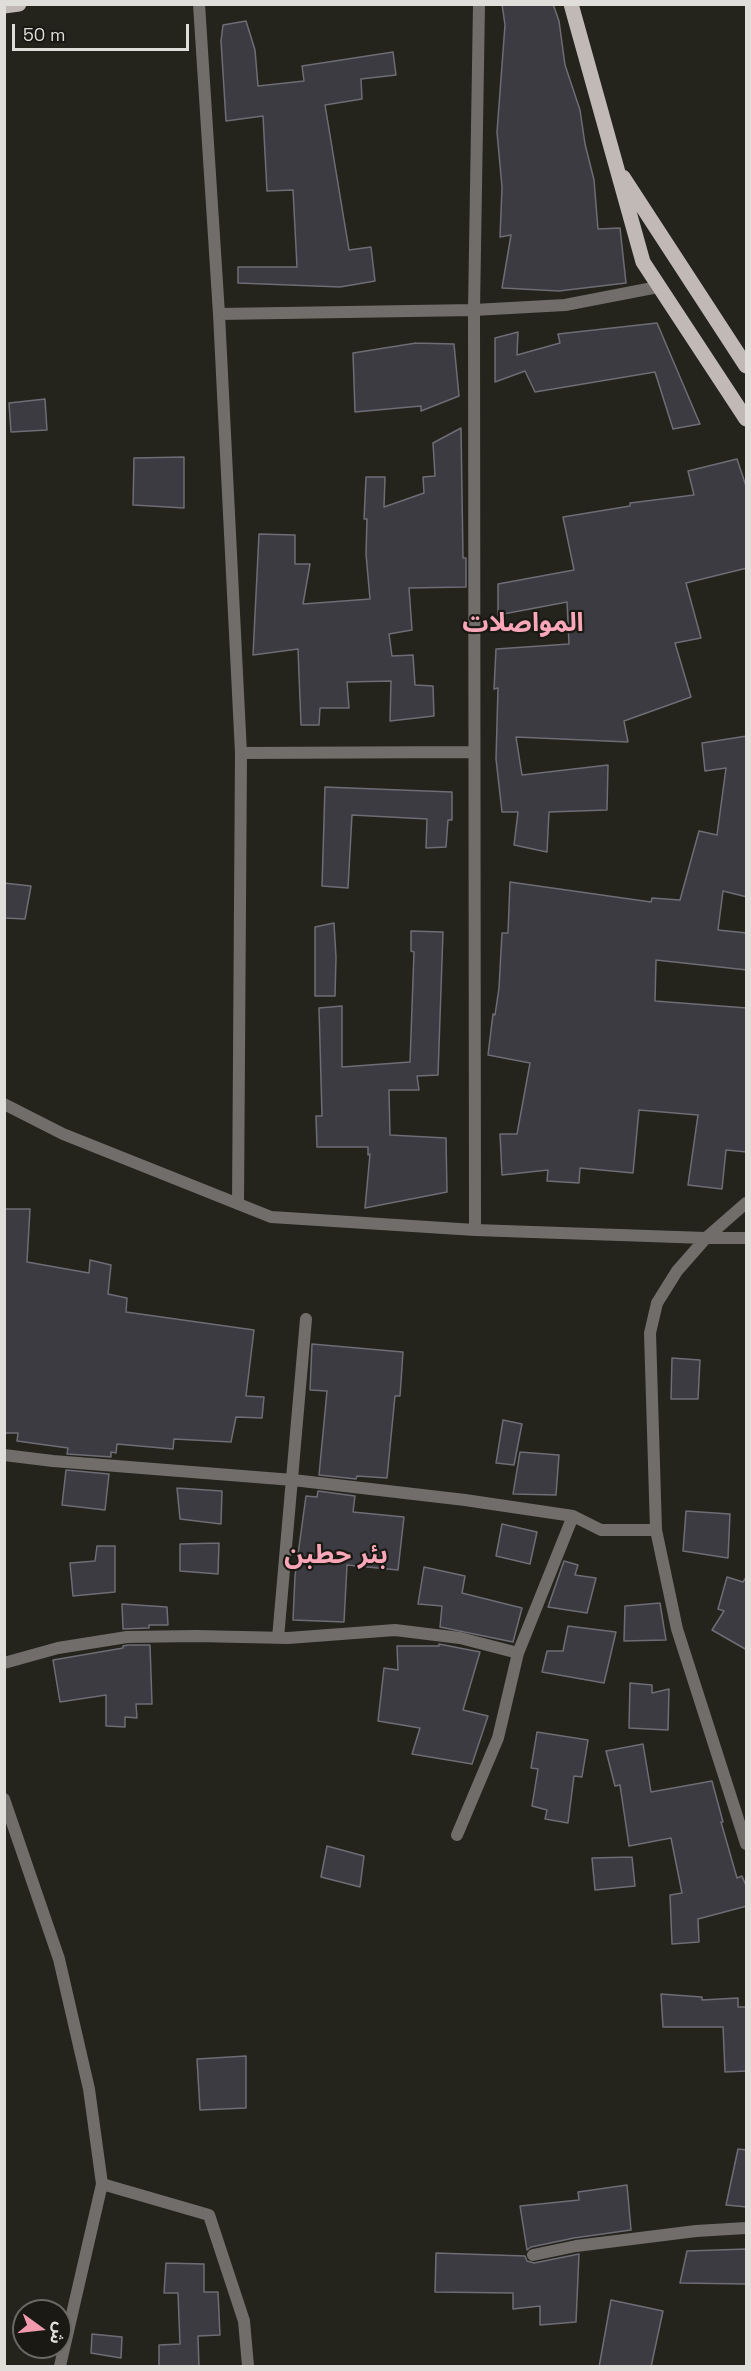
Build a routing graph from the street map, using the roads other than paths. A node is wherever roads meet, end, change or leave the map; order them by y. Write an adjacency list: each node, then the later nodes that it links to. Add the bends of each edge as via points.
1 (19, 4): 5 (main road)
2 (199, 4): 9 (street)
3 (480, 4): 8 (street)
4 (571, 4): 6 (main road)
5 (4, 6)
6 (615, 165): 7 (main road, via 643,262); 10 (main road)
7 (658, 287): 8 (street, via 565,305); 11 (main road)
8 (474, 310): 9 (street); 12 (street)
9 (219, 314): 13 (street)
10 (747, 366)
11 (747, 419)
12 (474, 752): 13 (street); 17 (street)
13 (241, 753): 16 (street)
14 (4, 1104): 16 (street, via 63,1134)
15 (747, 1203): 18 (street)
16 (238, 1204): 17 (street, via 270,1217)
17 (475, 1230): 18 (street)
18 (706, 1238): 19 (street); 24 (street, via 677,1271 657,1303 650,1333)
19 (747, 1238)
20 (306, 1319): 22 (street)
21 (4, 1455): 22 (street)
22 (293, 1480): 23 (street); 25 (street)
23 (573, 1516): 24 (street, via 601,1530); 26 (street)
24 (656, 1530): 30 (street, via 677,1629)
25 (278, 1638): 26 (street, via 395,1630 460,1638); 27 (street, via 127,1637 58,1648)
26 (518, 1653): 29 (street, via 498,1738)
27 (4, 1663)
28 (4, 1799): 31 (street, via 59,1959 89,2089)
29 (458, 1834)
30 (747, 1844)
31 (102, 2184): 34 (street); 35 (street, via 210,2215 244,2321)
32 (747, 2228): 33 (street, via 620,2240)
33 (533, 2255)
34 (60, 2367)
35 (248, 2367)

